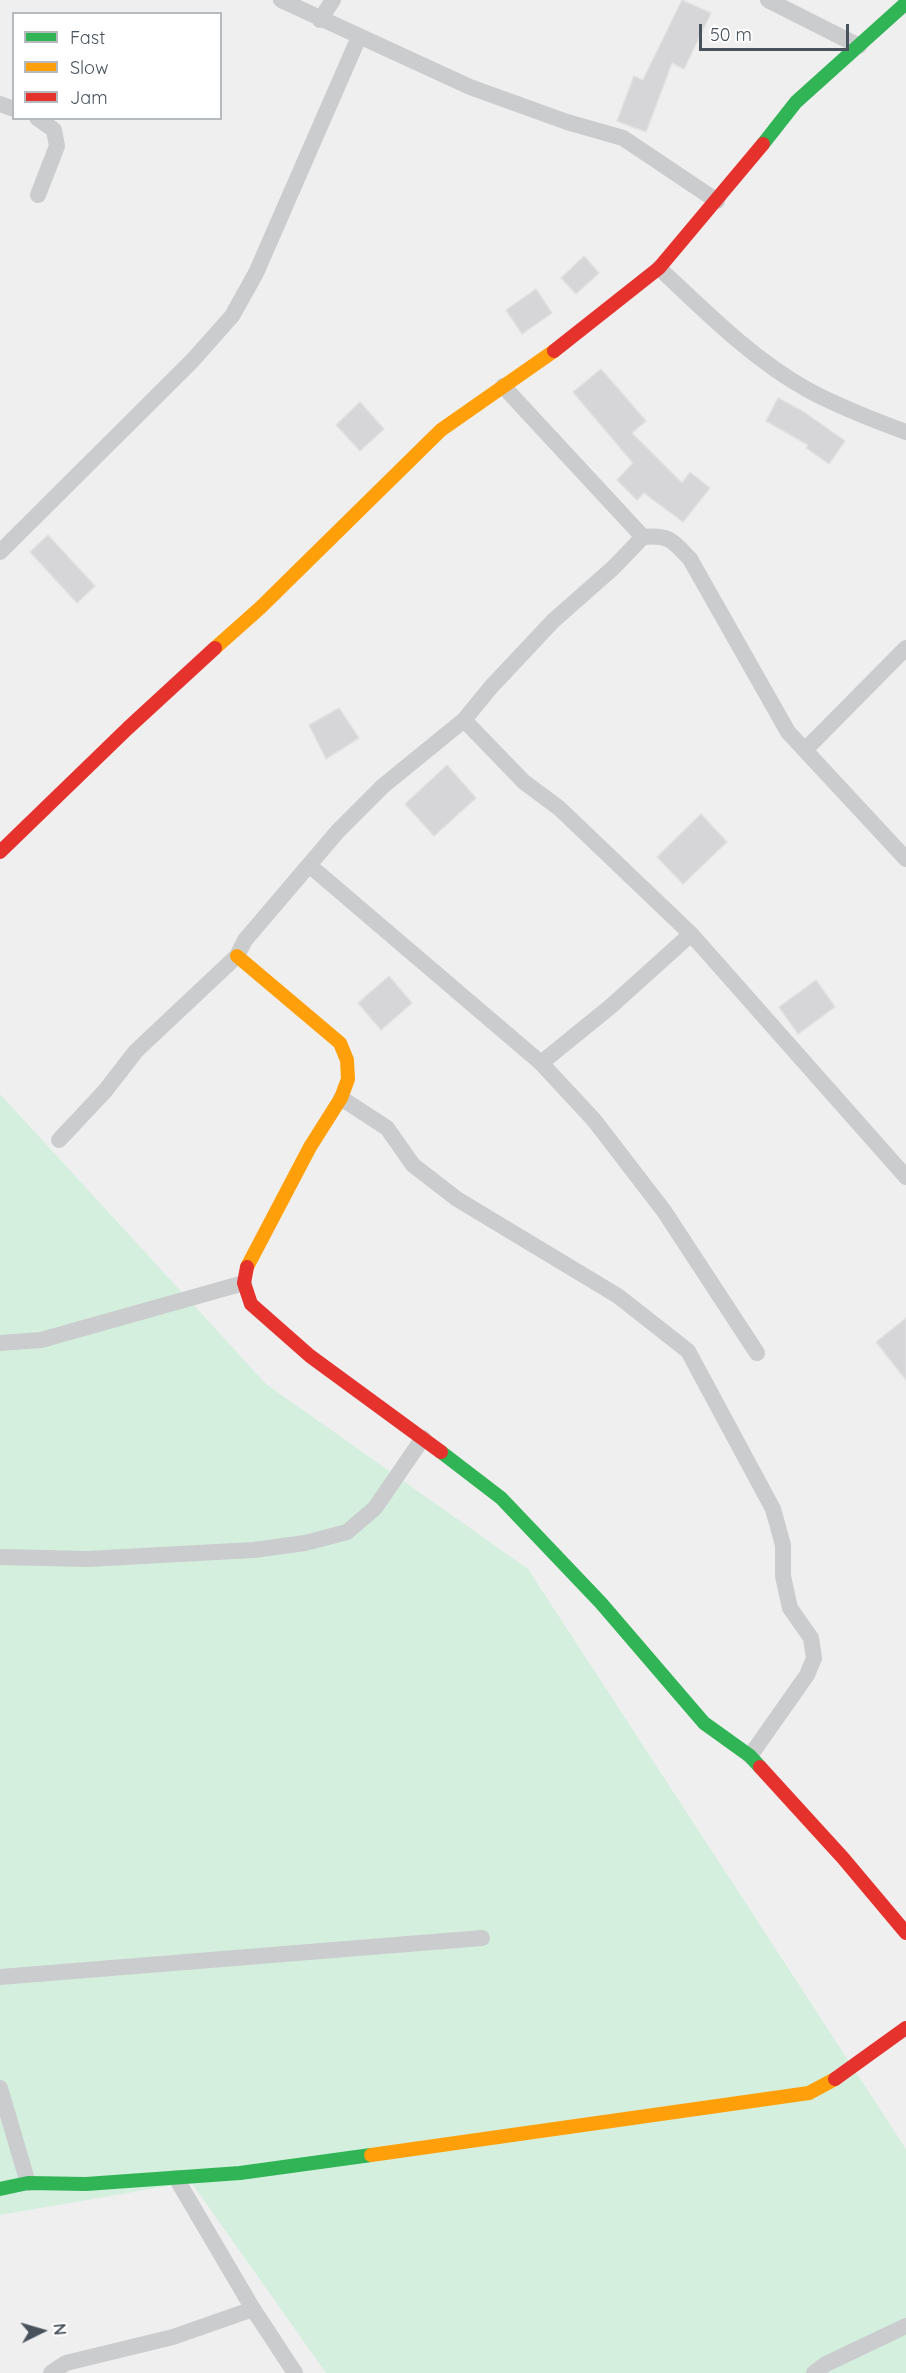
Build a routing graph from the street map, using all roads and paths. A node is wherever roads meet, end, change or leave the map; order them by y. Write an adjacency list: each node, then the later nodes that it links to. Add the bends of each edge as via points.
1 (281, 0): 5 (street)
2 (333, 0): 5 (street)
3 (768, 0): 7 (street)
4 (906, 3): 7 (street)
5 (320, 20): 6 (street)
6 (358, 37): 10 (street, via 470,87 623,138); 15 (street, via 256,273 232,316 192,361)
7 (858, 46): 10 (street, via 796,102)
8 (40, 120): 9 (street, via 54,130 57,146)
9 (38, 195)
10 (717, 201): 11 (street)
11 (659, 268): 12 (street, via 563,345); 13 (street, via 768,363 809,390)
12 (503, 386): 14 (street); 19 (street, via 441,430 260,608)
13 (906, 432)
14 (643, 537): 17 (street, via 552,621); 18 (street, via 670,538 690,559 788,732)
15 (0, 552)
16 (906, 648): 18 (street)
17 (464, 720): 21 (street, via 382,786); 22 (street, via 524,782 559,808)
18 (805, 750): 20 (street)
19 (0, 852)
20 (906, 859)
21 (309, 865): 23 (street, via 245,940); 24 (street)
22 (691, 934): 24 (street); 27 (street)
23 (237, 956): 25 (street, via 340,1044 347,1060 348,1079); 26 (street, via 136,1051)
24 (542, 1063): 30 (street, via 594,1120 664,1211)
25 (341, 1098): 28 (street, via 248,1263); 33 (street, via 387,1128 413,1165 456,1199 618,1296 688,1351 772,1509 783,1545 783,1576 790,1608 811,1638 814,1658 807,1675)
26 (59, 1140)
27 (906, 1177)
28 (244, 1283): 29 (street, via 40,1340); 31 (street, via 251,1305 310,1356)
29 (0, 1343)
30 (757, 1353)
31 (423, 1438): 32 (street, via 375,1508 347,1532 254,1550 87,1559); 33 (street, via 501,1498 601,1603 704,1723)
32 (0, 1557)
33 (750, 1756): 34 (street)
34 (906, 1933)
35 (482, 1938): 36 (street)
36 (0, 1977)
37 (906, 2028): 39 (street, via 809,2093 240,2173)
38 (0, 2088): 40 (street)
39 (176, 2178): 40 (street); 42 (street)
40 (28, 2183): 41 (street)
41 (0, 2189)
42 (253, 2309): 44 (street, via 173,2337 66,2363); 45 (street)
43 (906, 2326): 46 (street)
44 (51, 2373)
45 (295, 2373)
46 (814, 2373)

